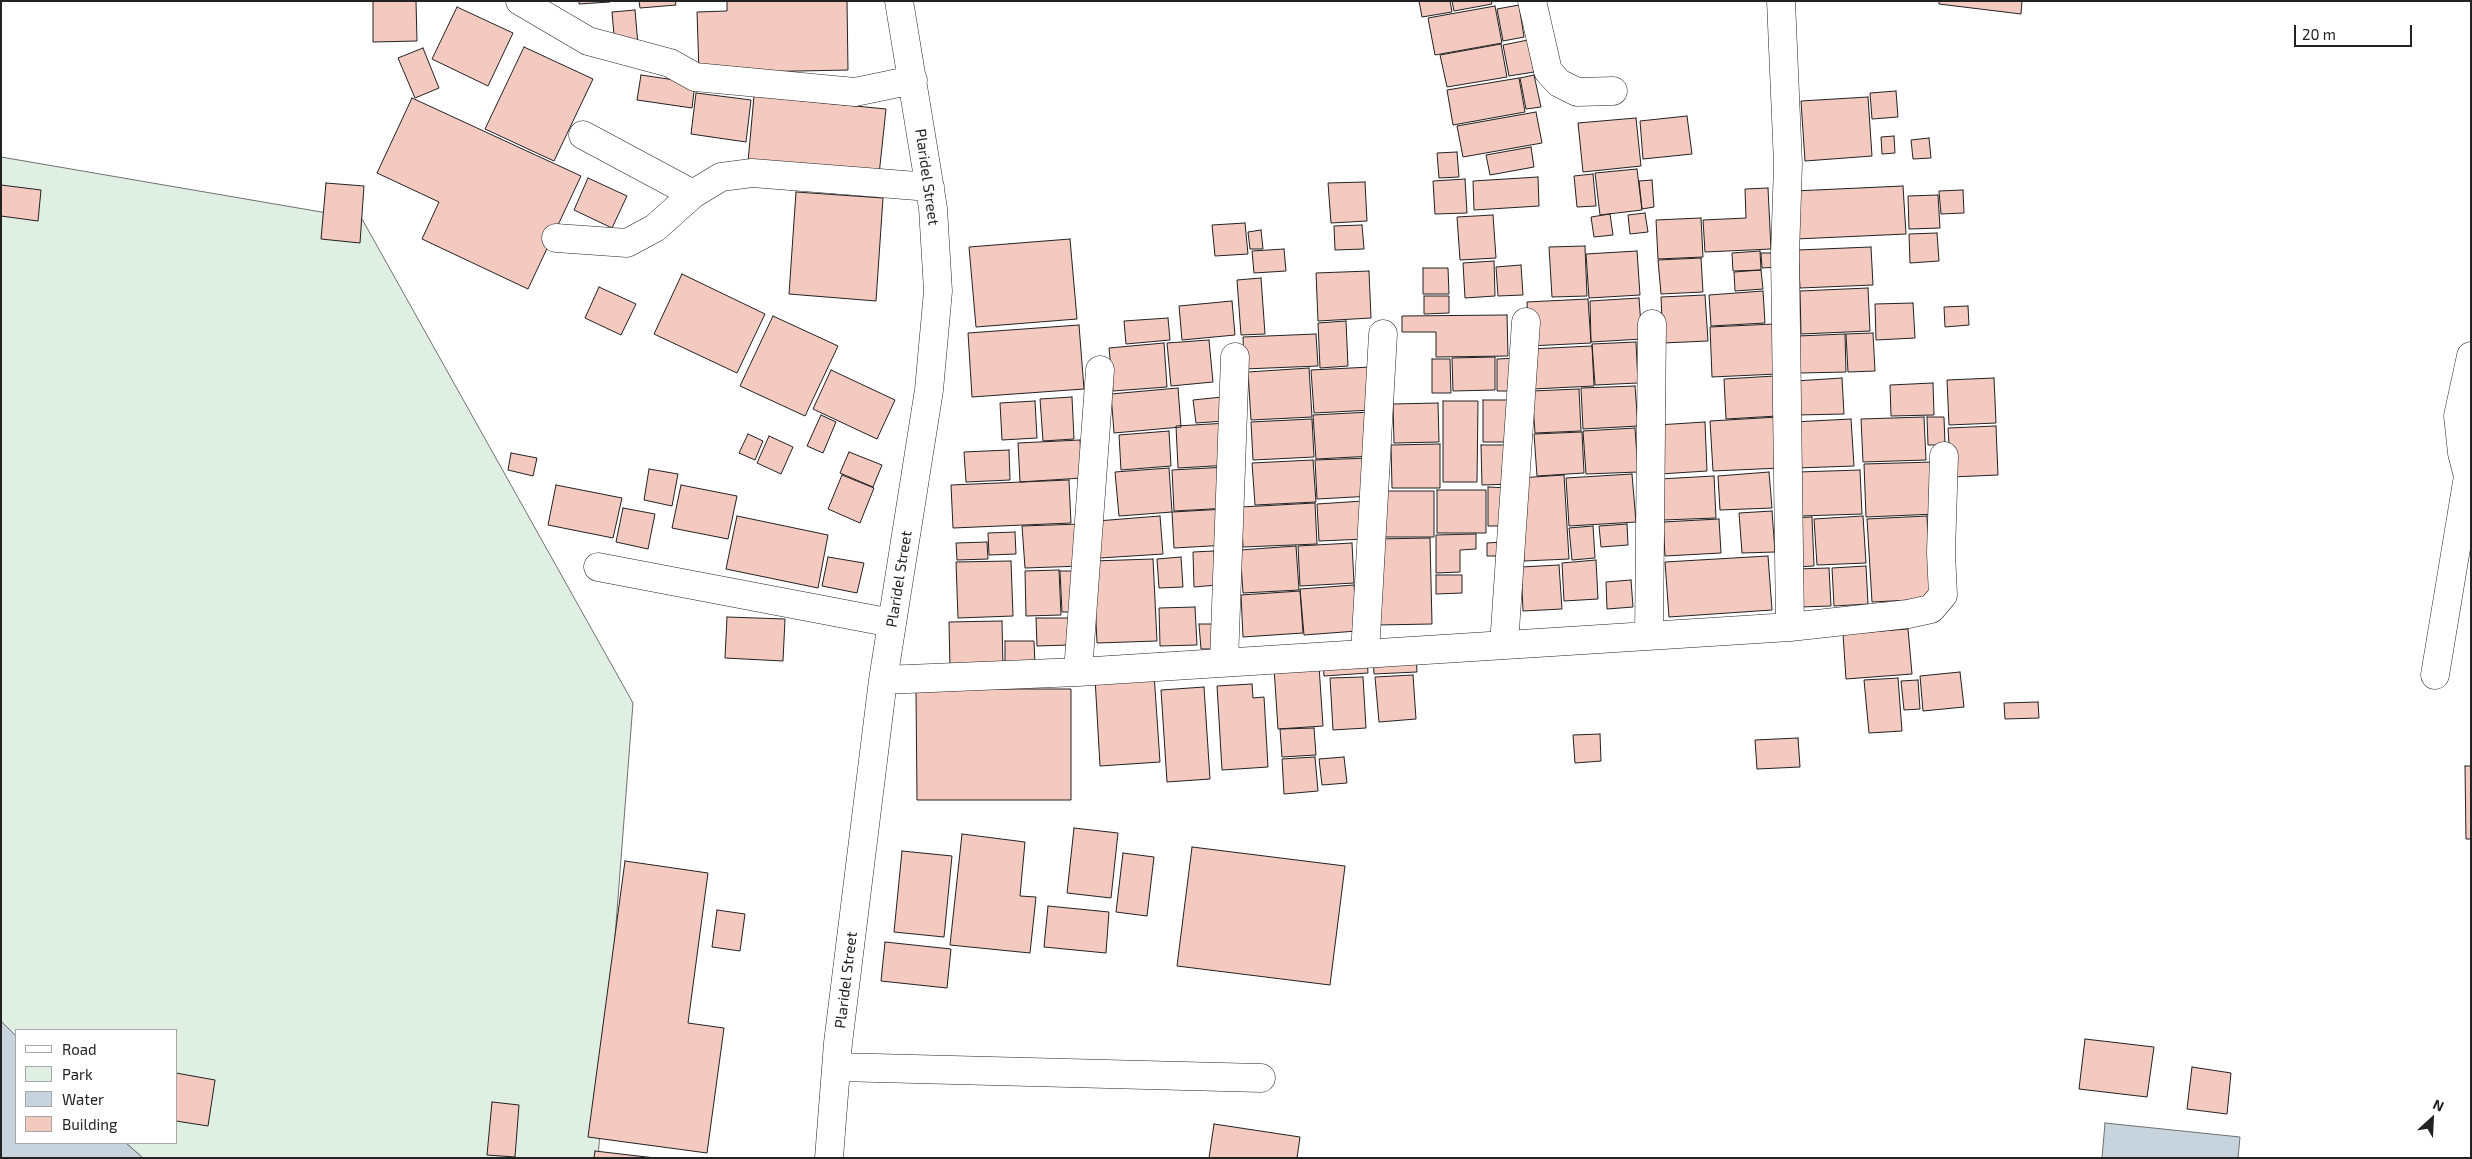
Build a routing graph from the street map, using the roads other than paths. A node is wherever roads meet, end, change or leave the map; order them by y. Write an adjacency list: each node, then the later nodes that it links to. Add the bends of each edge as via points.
1 (520, 1): 5 (street, via 588,41 670,63 695,77 856,92)
2 (899, 1): 5 (street, Plaridel Street)
3 (1532, 1): 6 (street, via 1548,71 1577,92)
4 (1781, 1): 20 (street, via 1788,164 1785,254)
5 (912, 80): 8 (street, Plaridel Street)
6 (1613, 90)
7 (583, 135): 9 (street)
8 (930, 187): 9 (street, via 752,173 721,177); 19 (street, Plaridel Street, via 938,291 929,390)
9 (693, 194): 10 (street, via 655,228 627,243)
10 (556, 238)
11 (1526, 322): 22 (street)
12 (1652, 324): 21 (street)
13 (1383, 334): 23 (street)
14 (2471, 356): 26 (street, via 2458,416 2468,476)
15 (1235, 357): 24 (street)
16 (1100, 370): 25 (street)
17 (1944, 456): 20 (street, via 1943,596 1932,609)
18 (598, 567): 19 (street)
19 (892, 623): 27 (street, Plaridel Street)
20 (1790, 627): 21 (street)
21 (1649, 636): 22 (street)
22 (1504, 645): 23 (street)
23 (1365, 654): 24 (street)
24 (1224, 662): 25 (street)
25 (1078, 672): 27 (street)
26 (2435, 675)
27 (883, 680): 28 (street, Plaridel Street)
28 (837, 1067): 29 (street); 30 (street, Plaridel Street)
29 (1261, 1078)
30 (829, 1158)

